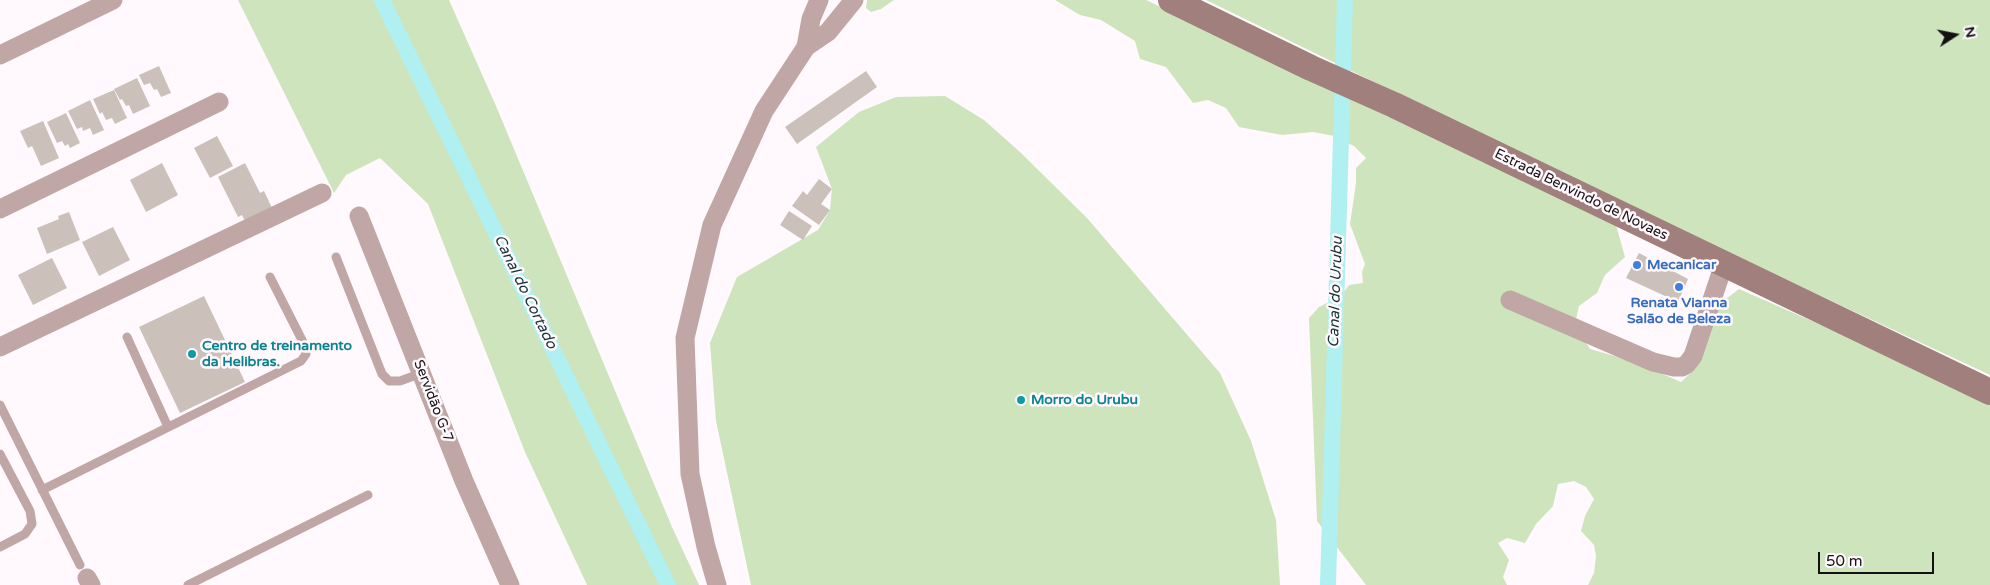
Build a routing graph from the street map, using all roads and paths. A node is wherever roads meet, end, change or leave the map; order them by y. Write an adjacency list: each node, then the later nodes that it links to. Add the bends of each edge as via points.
1 (113, 0): 6 (street)
2 (819, 0): 5 (street, via 811,19)
3 (854, 0): 5 (street, via 828,32)
4 (1171, 0): 12 (street, Estrada Benvindo de Novaes)
5 (806, 47): 28 (street, via 764,111 712,225 685,338 690,474)
6 (0, 55)
7 (218, 102): 9 (street)
8 (322, 193): 16 (street)
9 (0, 210)
10 (359, 216): 17 (street, Servidão G-7)
11 (336, 257): 17 (lane, via 382,374 389,382)
12 (1724, 264): 14 (street, via 1692,356 1682,367 1653,362); 18 (street, Estrada Benvindo de Novaes)
13 (270, 276): 20 (lane, via 306,354 301,361)
14 (1510, 300)
15 (127, 337): 20 (lane)
16 (0, 347)
17 (422, 373): 27 (street, Servidão G-7, via 464,481)
18 (1990, 392)
19 (0, 405): 22 (lane)
20 (168, 426): 22 (lane)
21 (0, 454): 24 (lane, via 30,511 32,524 25,534)
22 (42, 490): 25 (lane)
23 (368, 495): 26 (lane)
24 (0, 547)
25 (86, 576)
26 (188, 585)
27 (510, 585)
28 (717, 585)

